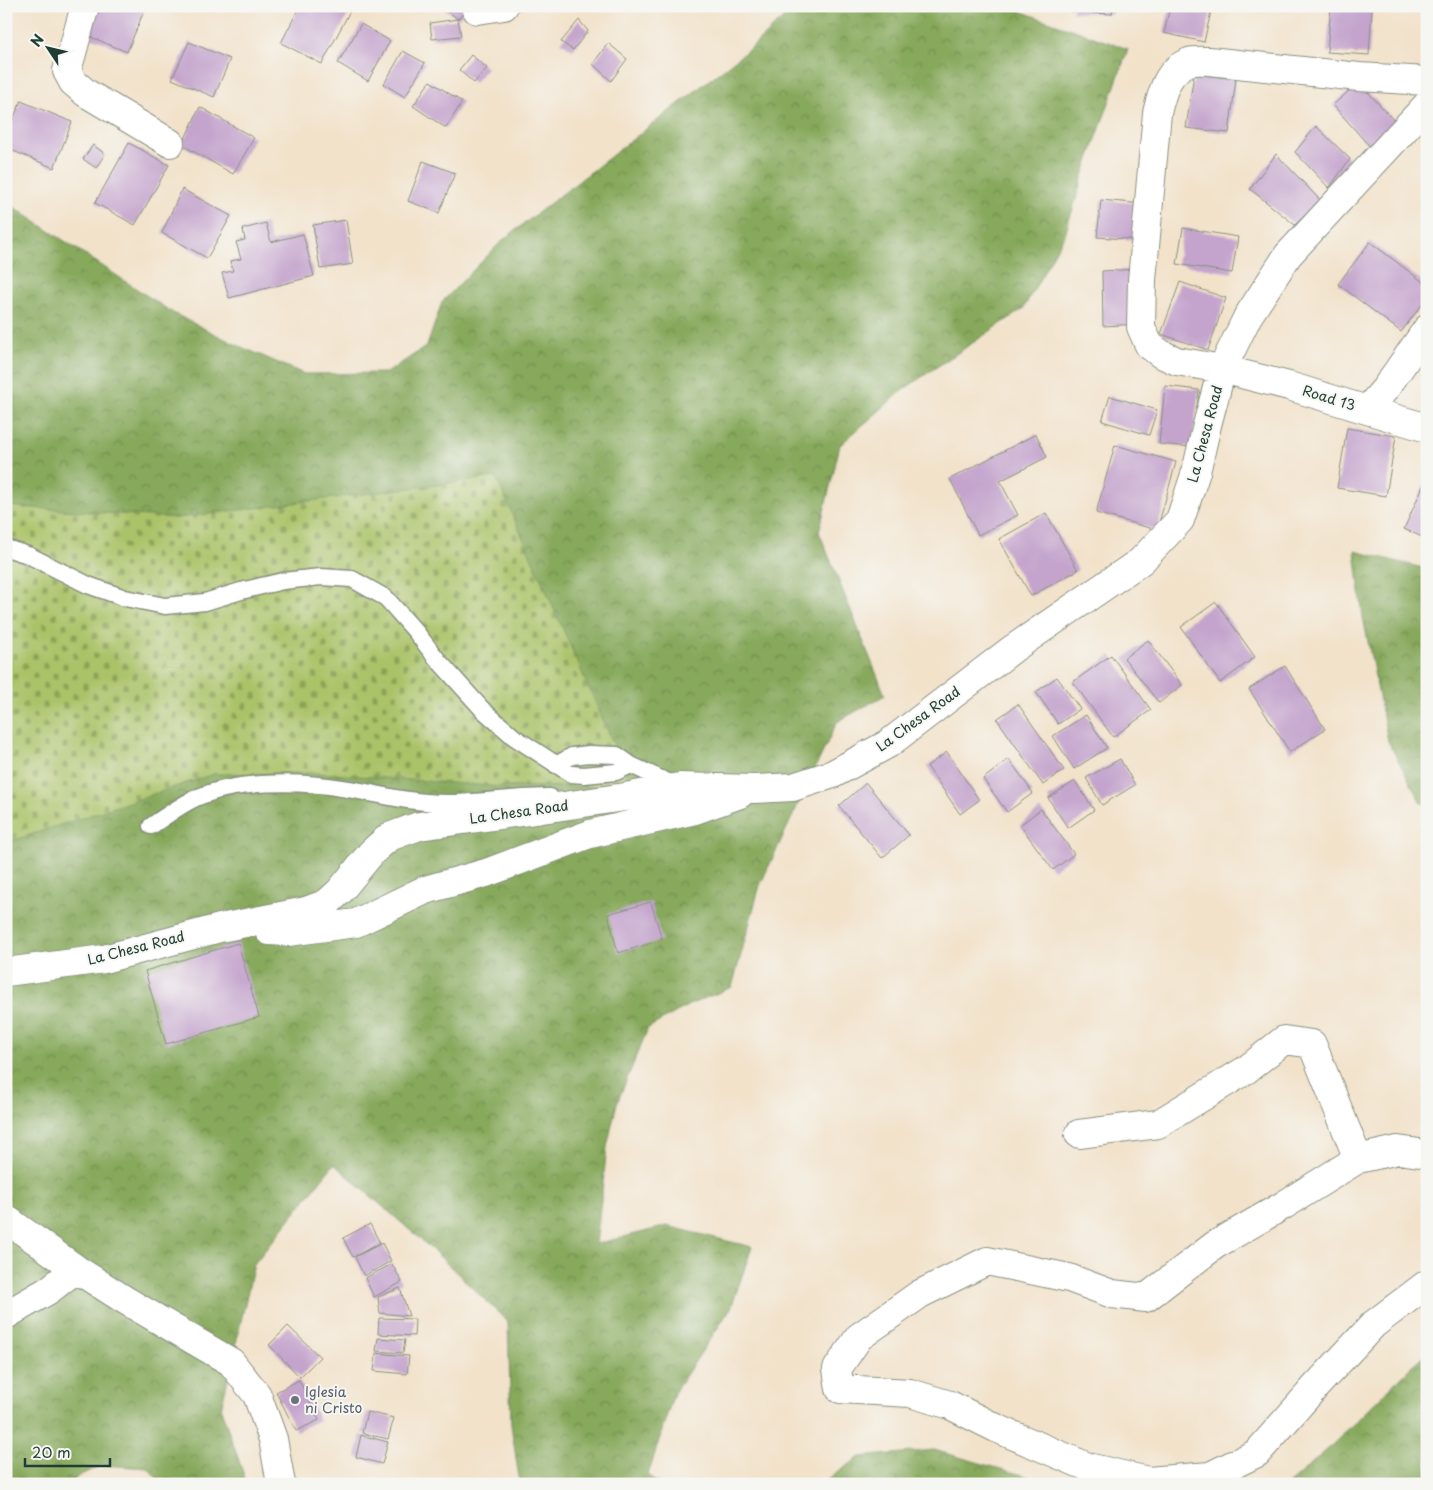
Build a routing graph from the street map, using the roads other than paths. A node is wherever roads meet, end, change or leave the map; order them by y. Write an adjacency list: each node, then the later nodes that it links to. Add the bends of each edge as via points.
1 (85, 6): 6 (street, via 67,71 73,82)
2 (504, 6): 3 (street)
3 (477, 10)
4 (1427, 82): 8 (street, Road 13, via 1209,61 1190,62 1170,76 1157,113 1142,280 1141,327 1149,345 1161,354 1177,361)
5 (1427, 105): 8 (street, La Chesa Road, via 1288,255 1248,316)
6 (170, 143)
7 (1427, 329): 9 (street, Road 13)
8 (1222, 369): 9 (street, Road 13); 13 (street, La Chesa Road, via 1196,472 1180,520 1141,561 1014,648 888,744 833,774 793,787)
9 (1367, 410): 10 (street)
10 (1427, 428)
11 (6, 548): 12 (lane, via 28,555 88,585 125,598 165,606 205,602 283,581 321,577 352,579 386,598 483,710 514,737 556,765 572,756 617,755)
12 (678, 787): 13 (street, La Chesa Road); 14 (street, La Chesa Road)
13 (755, 789): 16 (street, via 695,810 590,834 486,873 426,890 356,923 288,932)
14 (625, 797): 15 (lane, via 523,797 456,803 424,802 340,788 279,783 235,787 196,798); 16 (street, La Chesa Road, via 419,826 389,837 327,903 306,911)
15 (151, 826)
16 (220, 928): 17 (street, La Chesa Road, via 104,959)
17 (6, 972)
18 (1079, 1134): 20 (street, via 1158,1124 1246,1070 1284,1040 1312,1044)
19 (1427, 1154): 20 (street, via 1398,1150)
20 (1358, 1159): 23 (street, via 1215,1245 1146,1298 1112,1294 1069,1278 987,1261 920,1294 859,1337 837,1369 840,1389 910,1392 950,1405 1088,1467 1148,1481 1210,1476 1257,1453 1374,1324)
21 (6, 1219): 22 (street)
22 (76, 1269): 24 (street, via 49,1290); 25 (street, via 231,1362 257,1395 274,1439)
23 (1427, 1284)
24 (6, 1315)
25 (280, 1484)

